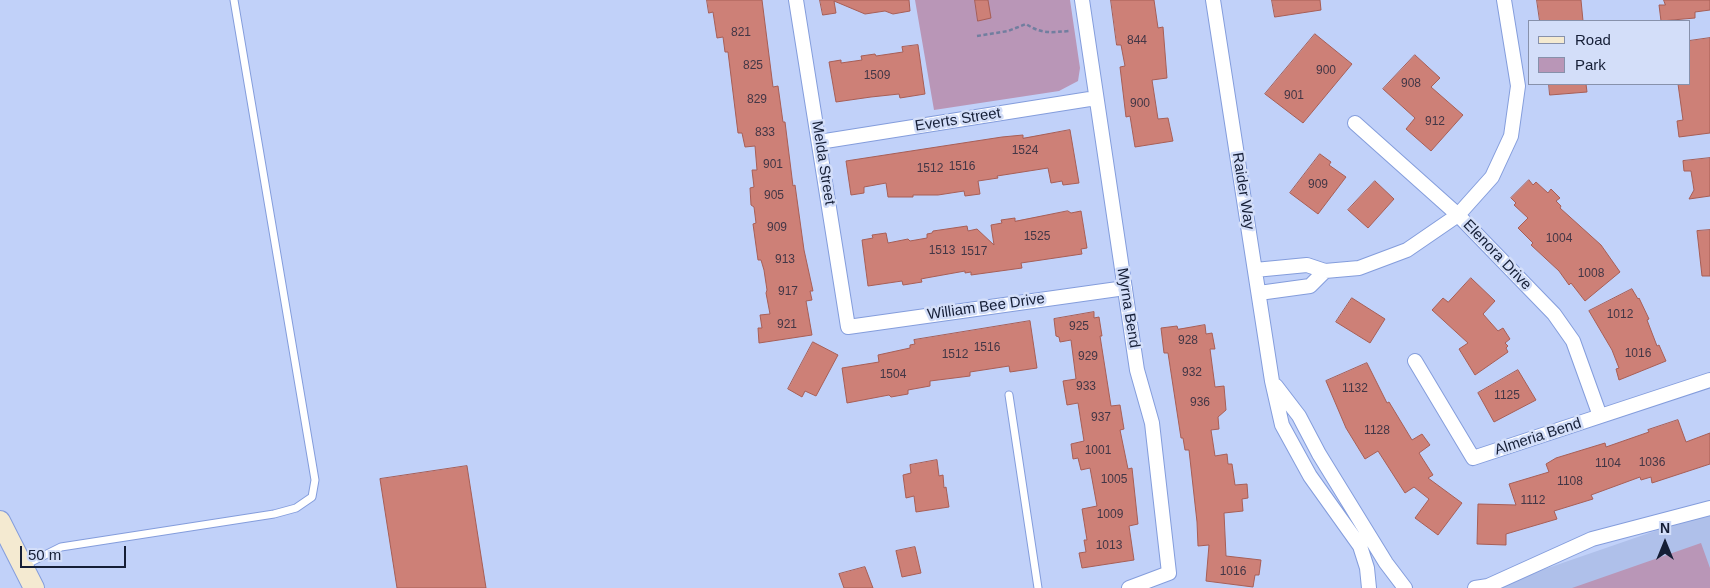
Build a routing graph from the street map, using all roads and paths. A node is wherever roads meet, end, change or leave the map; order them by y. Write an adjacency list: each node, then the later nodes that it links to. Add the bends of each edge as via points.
1 (234, 0): 24 (lane, via 315,480 312,497 296,508 274,514 60,547)
2 (796, 0): 10 (street, Melda Street)
3 (1082, 0): 8 (street, Myrna Bend)
4 (1213, 0): 12 (street, Raider Way)
5 (1504, 0): 11 (street, via 1518,86 1511,136 1492,177)
6 (1070, 31): 7 (path, via 1046,33 1026,24 1008,31)
7 (977, 36)
8 (1096, 98): 10 (street, Everts Street); 14 (street, Myrna Bend)
9 (1355, 123): 11 (street, Elenora Drive)
10 (820, 142): 16 (street, Melda Street)
11 (1458, 216): 13 (street, via 1408,250 1359,268); 21 (street, Elenora Drive, via 1554,314 1573,341)
12 (1256, 270): 13 (street, via 1308,265); 15 (street, Raider Way)
13 (1325, 271): 15 (street, via 1310,286)
14 (1125, 288): 16 (street, William Bee Drive); 28 (street, Myrna Bend, via 1137,370 1152,423 1169,574)
15 (1259, 292): 19 (street, Raider Way)
16 (848, 327)
17 (1415, 361): 21 (street, Almeria Bend, via 1473,458)
18 (1710, 380): 21 (street, Almeria Bend)
19 (1272, 381): 29 (street, Raider Way, via 1282,425 1310,476 1360,546); 30 (street, Raider Way, via 1298,416 1386,563)
20 (1009, 395): 27 (lane)
21 (1600, 416)
22 (1710, 508): 25 (street, via 1592,539)
23 (0, 521): 24 (main road)
24 (23, 566): 26 (main road)
25 (1482, 587)
26 (34, 588)
27 (1038, 588)
28 (1129, 588)
29 (1369, 588)
30 (1405, 588)

